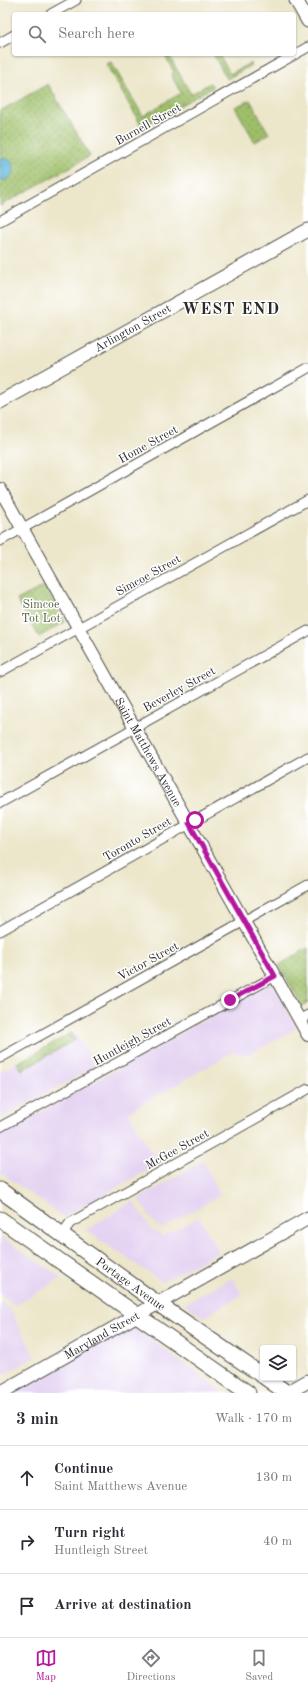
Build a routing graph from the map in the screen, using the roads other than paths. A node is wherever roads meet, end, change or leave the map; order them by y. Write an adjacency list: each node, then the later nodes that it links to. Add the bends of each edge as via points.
1 (76, 0): 3 (street)
2 (296, 0): 4 (main road)
3 (55, 12)
4 (308, 21)
5 (12, 36): 6 (street)
6 (0, 43)
7 (308, 47): 8 (street, Burnell Street)
8 (296, 54)
9 (292, 56): 10 (street, Burnell Street)
10 (0, 221)
11 (308, 230): 13 (main road, Arlington Street)
12 (308, 368): 16 (street, Home Street)
13 (0, 402)
14 (0, 489): 16 (street, Saint Matthews Avenue)
15 (308, 500): 18 (street, Simcoe Street)
16 (22, 528): 17 (street, Home Street); 18 (street, Saint Matthews Avenue)
17 (0, 541)
18 (79, 628): 20 (street, Simcoe Street); 21 (street, Saint Matthews Avenue)
19 (308, 631): 21 (street, Beverley Street)
20 (0, 672)
21 (135, 727): 23 (street, Beverley Street); 24 (street, Saint Matthews Avenue)
22 (308, 757): 24 (street, Toronto Street)
23 (0, 803)
24 (189, 823): 26 (street, Saint Matthews Avenue); 27 (street, Toronto Street)
25 (308, 885): 26 (street, Victor Street)
26 (244, 921): 28 (street, Saint Matthews Avenue); 31 (street, Victor Street)
27 (0, 931)
28 (275, 976): 29 (street, Saint Matthews Avenue); 33 (street, Huntleigh Street)
29 (304, 1017): 30 (street, Saint Matthews Avenue)
30 (308, 1035)
31 (0, 1058)
32 (308, 1090): 37 (street, McGee Street, via 70,1223)
33 (0, 1127)
34 (3, 1196): 37 (main road, Portage Avenue)
35 (308, 1218): 38 (main road, Maryland Street)
36 (0, 1219): 39 (main road, Portage Avenue)
37 (62, 1234): 38 (main road, Portage Avenue)
38 (157, 1303): 39 (main road, Maryland Street); 40 (main road, Portage Avenue)
39 (136, 1315): 43 (main road, Maryland Street); 44 (main road, Portage Avenue)
40 (260, 1374)
41 (270, 1381): 45 (main road)
42 (308, 1381): 45 (main road)
43 (0, 1393)
44 (248, 1393)
45 (287, 1393)

